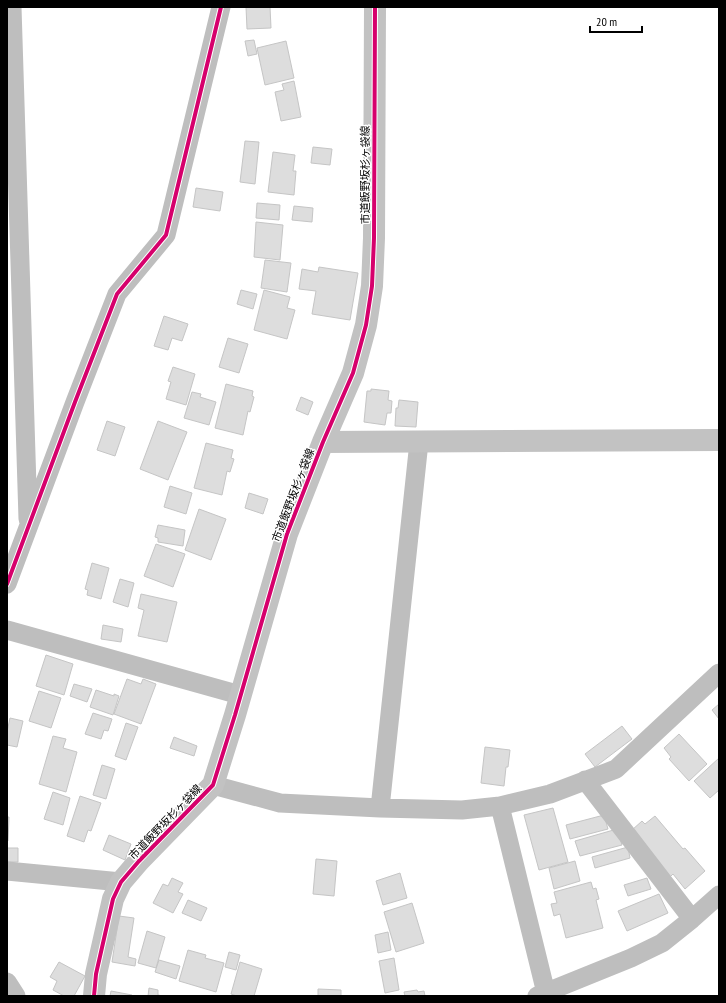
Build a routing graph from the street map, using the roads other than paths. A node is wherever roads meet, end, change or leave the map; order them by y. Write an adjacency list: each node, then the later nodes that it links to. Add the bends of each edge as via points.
1 (12, 7): 7 (street)
2 (221, 7): 7 (street, via 166,235 117,294)
3 (375, 7): 5 (street, 市道飯野坂杉ヶ袋線, via 372,286 366,325 353,373)
4 (719, 440): 6 (street)
5 (323, 442): 6 (street); 11 (street, 市道飯野坂杉ヶ袋線, via 287,534)
6 (419, 442): 15 (street)
7 (28, 529): 8 (street)
8 (7, 584)
9 (7, 630): 11 (street)
10 (719, 673): 12 (street, via 616,769)
11 (240, 695): 13 (street, 市道飯野坂杉ヶ袋線)
12 (585, 780): 14 (street, via 550,794); 19 (street)
13 (213, 785): 15 (street, via 280,803); 17 (street, 市道飯野坂杉ヶ袋線)
14 (500, 806): 15 (street, via 462,810); 21 (street)
15 (380, 808)
16 (7, 871): 17 (street)
17 (121, 882): 23 (street, 市道飯野坂杉ヶ袋線, via 113,899 96,974)
18 (719, 895): 19 (street)
19 (692, 920): 21 (street, via 662,944)
20 (7, 982): 22 (street)
21 (542, 994)
22 (16, 996)
23 (94, 996)

